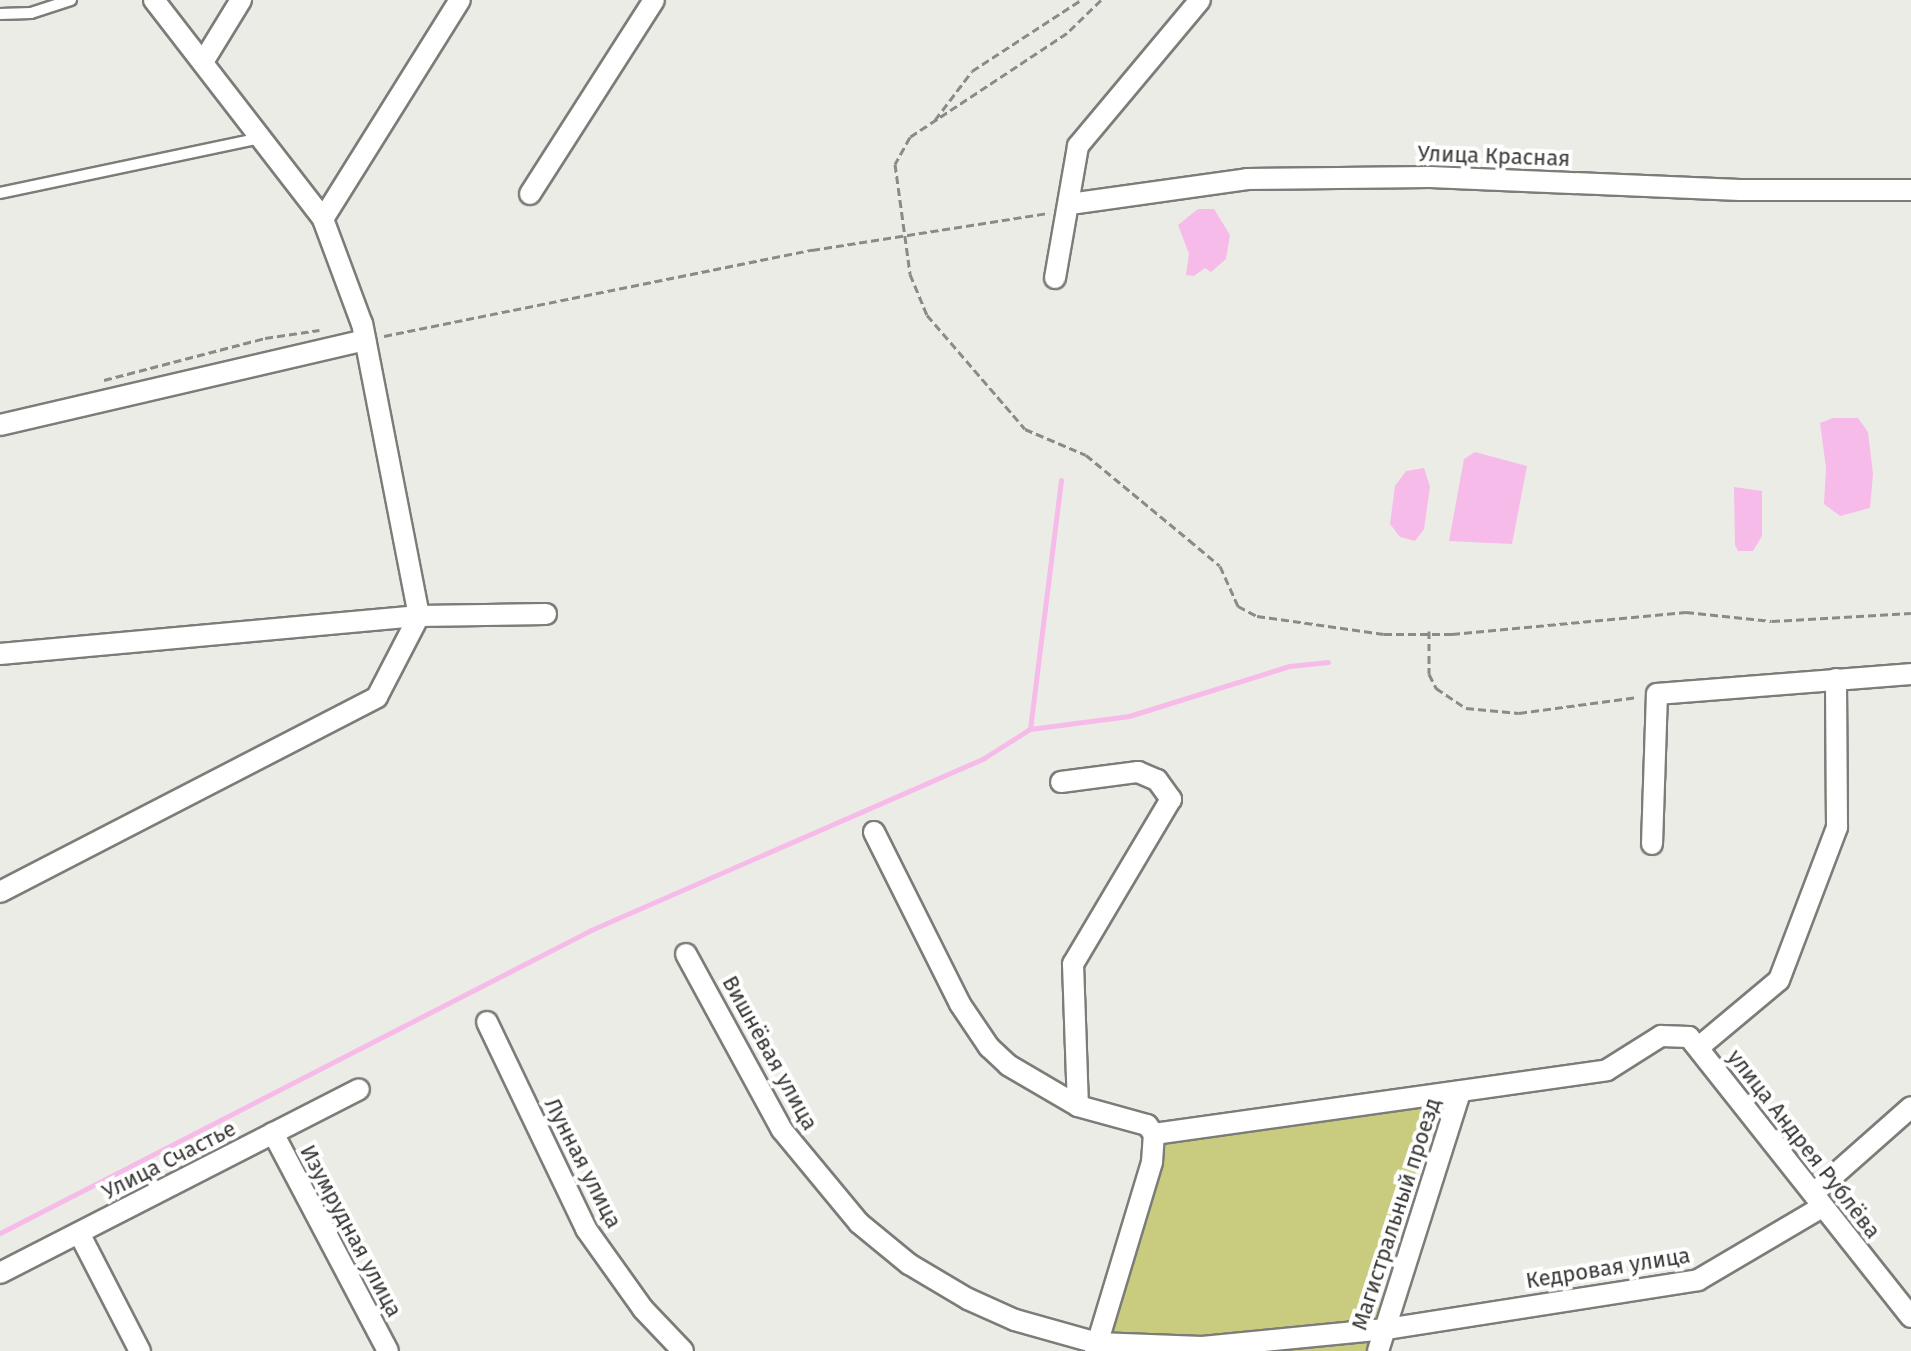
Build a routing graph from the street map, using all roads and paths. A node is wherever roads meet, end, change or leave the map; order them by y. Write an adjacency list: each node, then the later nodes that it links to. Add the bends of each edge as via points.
1 (71, 0): 9 (lane, via 31,13)
2 (154, 0): 10 (street)
3 (241, 0): 10 (street)
4 (460, 0): 17 (street)
5 (654, 0): 15 (street)
6 (1081, 0): 11 (path, via 972,71)
7 (1101, 0): 11 (path, via 1067,33)
8 (1200, 0): 16 (street, via 1078,146)
9 (0, 14)
10 (203, 62): 12 (street)
11 (934, 122): 18 (path, via 910,137 895,164)
12 (261, 138): 14 (lane); 17 (street)
13 (1911, 190): 16 (street, Улица Красная, via 1740,190 1430,177 1247,179)
14 (0, 193)
15 (530, 194)
16 (1072, 205): 18 (path, via 1040,216); 19 (street)
17 (323, 219): 20 (street)
18 (902, 235): 20 (path); 26 (path, via 927,315 1025,429 1086,455 1220,566 1238,606 1257,616 1384,634)
19 (1055, 278)
20 (363, 332): 21 (path, via 265,338); 22 (street); 25 (street)
21 (93, 383)
22 (0, 425)
23 (1911, 613): 26 (path, via 1772,621 1686,612)
24 (546, 614): 25 (street)
25 (419, 616): 27 (street); 34 (street, via 377,697)
26 (1429, 631): 30 (path, via 1429,674 1436,688 1466,708 1519,713)
27 (0, 654)
28 (1911, 674): 29 (street)
29 (1836, 679): 30 (street); 37 (street, via 1837,827 1779,980)
30 (1657, 694): 33 (street)
31 (1061, 782): 40 (street, via 1138,772 1157,780 1171,799 1073,964)
32 (874, 832): 40 (street, via 976,1032 1008,1065)
33 (1652, 844)
34 (0, 892)
35 (686, 954): 49 (street, Вишнёвая улица, via 782,1130 859,1223 909,1264 968,1299)
36 (487, 1022): 52 (street, Лунная улица, via 586,1229 643,1309)
37 (1694, 1042): 39 (street, via 1661,1036 1607,1070); 44 (street, улица Андрея Рублёва)
38 (359, 1089): 42 (street, Улица Счастье)
39 (1460, 1092): 43 (street); 48 (street, Магистральный проезд)
40 (1078, 1106): 43 (street, via 1147,1125)
41 (1911, 1107): 44 (street, Кедровая улица)
42 (273, 1133): 45 (street, Улица Счастье); 51 (street, Изумрудная улица)
43 (1154, 1134): 49 (street, via 1152,1162)
44 (1818, 1200): 47 (street, улица Андрея Рублёва); 48 (street, Кедровая улица, via 1698,1280)
45 (79, 1233): 46 (street, Улица Счастье); 50 (street)
46 (0, 1273)
47 (1911, 1317)
48 (1386, 1329): 49 (street, Вишнёвая улица, via 1202,1347); 53 (street, Магистральный проезд)
49 (1096, 1347)
50 (140, 1351)
51 (388, 1351)
52 (683, 1351)
53 (1378, 1351)

